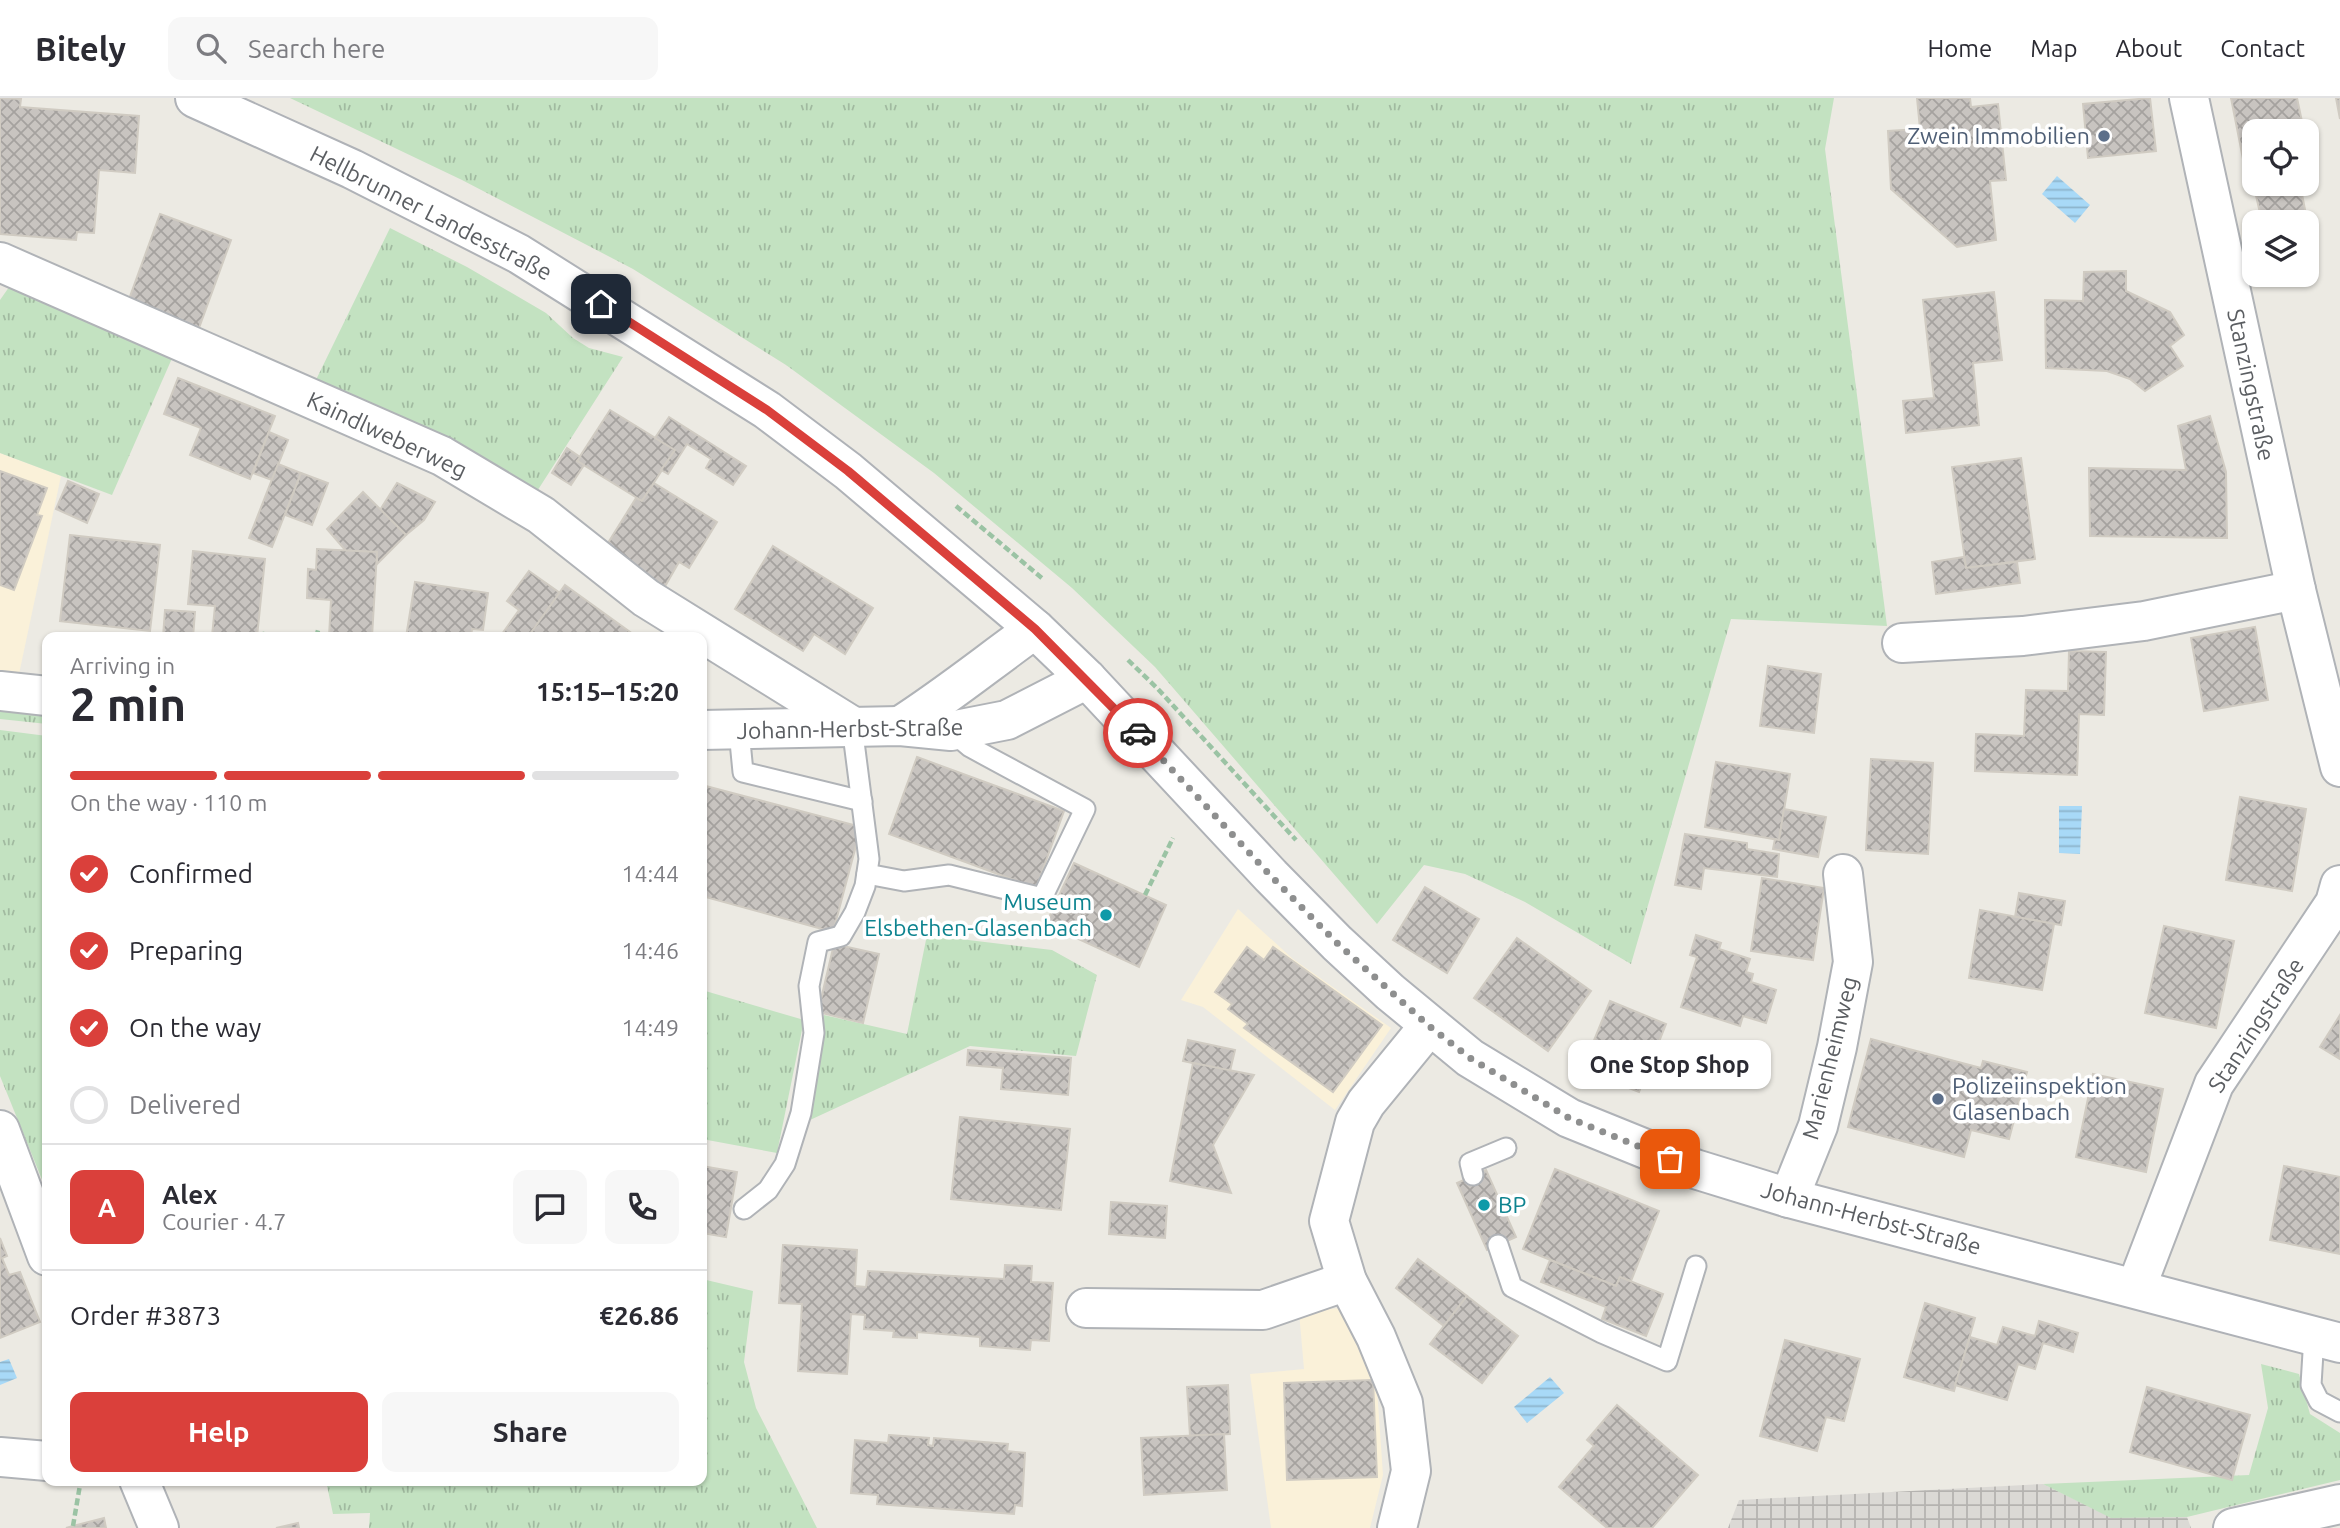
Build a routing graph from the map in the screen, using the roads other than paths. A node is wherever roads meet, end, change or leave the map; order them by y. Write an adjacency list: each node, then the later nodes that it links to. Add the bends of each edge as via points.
1 (195, 98): 5 (street, Hellbrunner Landesstraße, via 352,169 495,242 621,317 767,410 838,463)
2 (2189, 98): 4 (street, Stanzingstraße)
3 (0, 262): 6 (street, Kaindlweberweg, via 442,456 541,515 646,598)
4 (2296, 590): 8 (street, via 2144,621 2023,636); 16 (street, Stanzingstraße)
5 (1035, 629): 9 (street, Hellbrunner Landesstraße); 13 (street)
6 (701, 632)
7 (707, 636): 12 (street, Kaindlweberweg)
8 (1902, 643)
9 (1087, 679): 15 (street, Johann-Herbst-Straße, via 1007,720); 21 (street, Johann-Herbst-Straße, via 1337,943)
10 (0, 691): 11 (street)
11 (42, 695)
12 (852, 726): 13 (street, Johann-Herbst-Straße); 14 (street, Johann-Herbst-Straße); 17 (lane)
13 (900, 726): 15 (street, Johann-Herbst-Straße)
14 (720, 731): 17 (lane, via 743,772)
15 (951, 731): 18 (lane, via 970,747 1085,810 1042,898 949,875 904,881)
16 (2340, 767)
17 (862, 801): 18 (lane)
18 (867, 874): 26 (lane, via 855,912 841,936 818,942 809,986 814,1033 801,1113 785,1164 768,1190)
19 (1843, 874): 25 (street, Marienheimweg, via 1853,962 1818,1126)
20 (2340, 885): 31 (street, Stanzingstraße, via 2335,904 2214,1084)
21 (1429, 1026): 25 (street, Johann-Herbst-Straße, via 1470,1058 1569,1118 1695,1169); 30 (street, via 1354,1122 1329,1221)
22 (0, 1130): 27 (street)
23 (1506, 1148): 24 (lane, via 1470,1163)
24 (1473, 1175)
25 (1789, 1198): 31 (street, Johann-Herbst-Straße)
26 (744, 1209)
27 (42, 1243)
28 (1498, 1245): 29 (lane, via 1512,1287 1667,1361)
29 (1696, 1266)
30 (1347, 1281): 32 (street, via 1263,1310); 40 (street, via 1403,1403 1411,1471)
31 (2136, 1288): 33 (street, Johann-Herbst-Straße)
32 (1086, 1308)
33 (2327, 1339): 34 (lane, via 2311,1385 2319,1401)
34 (2340, 1412)
35 (0, 1457): 36 (street)
36 (42, 1461)
37 (142, 1486): 39 (street)
38 (2340, 1504): 41 (street)
39 (159, 1528)
40 (1397, 1528)
41 (2233, 1528)

